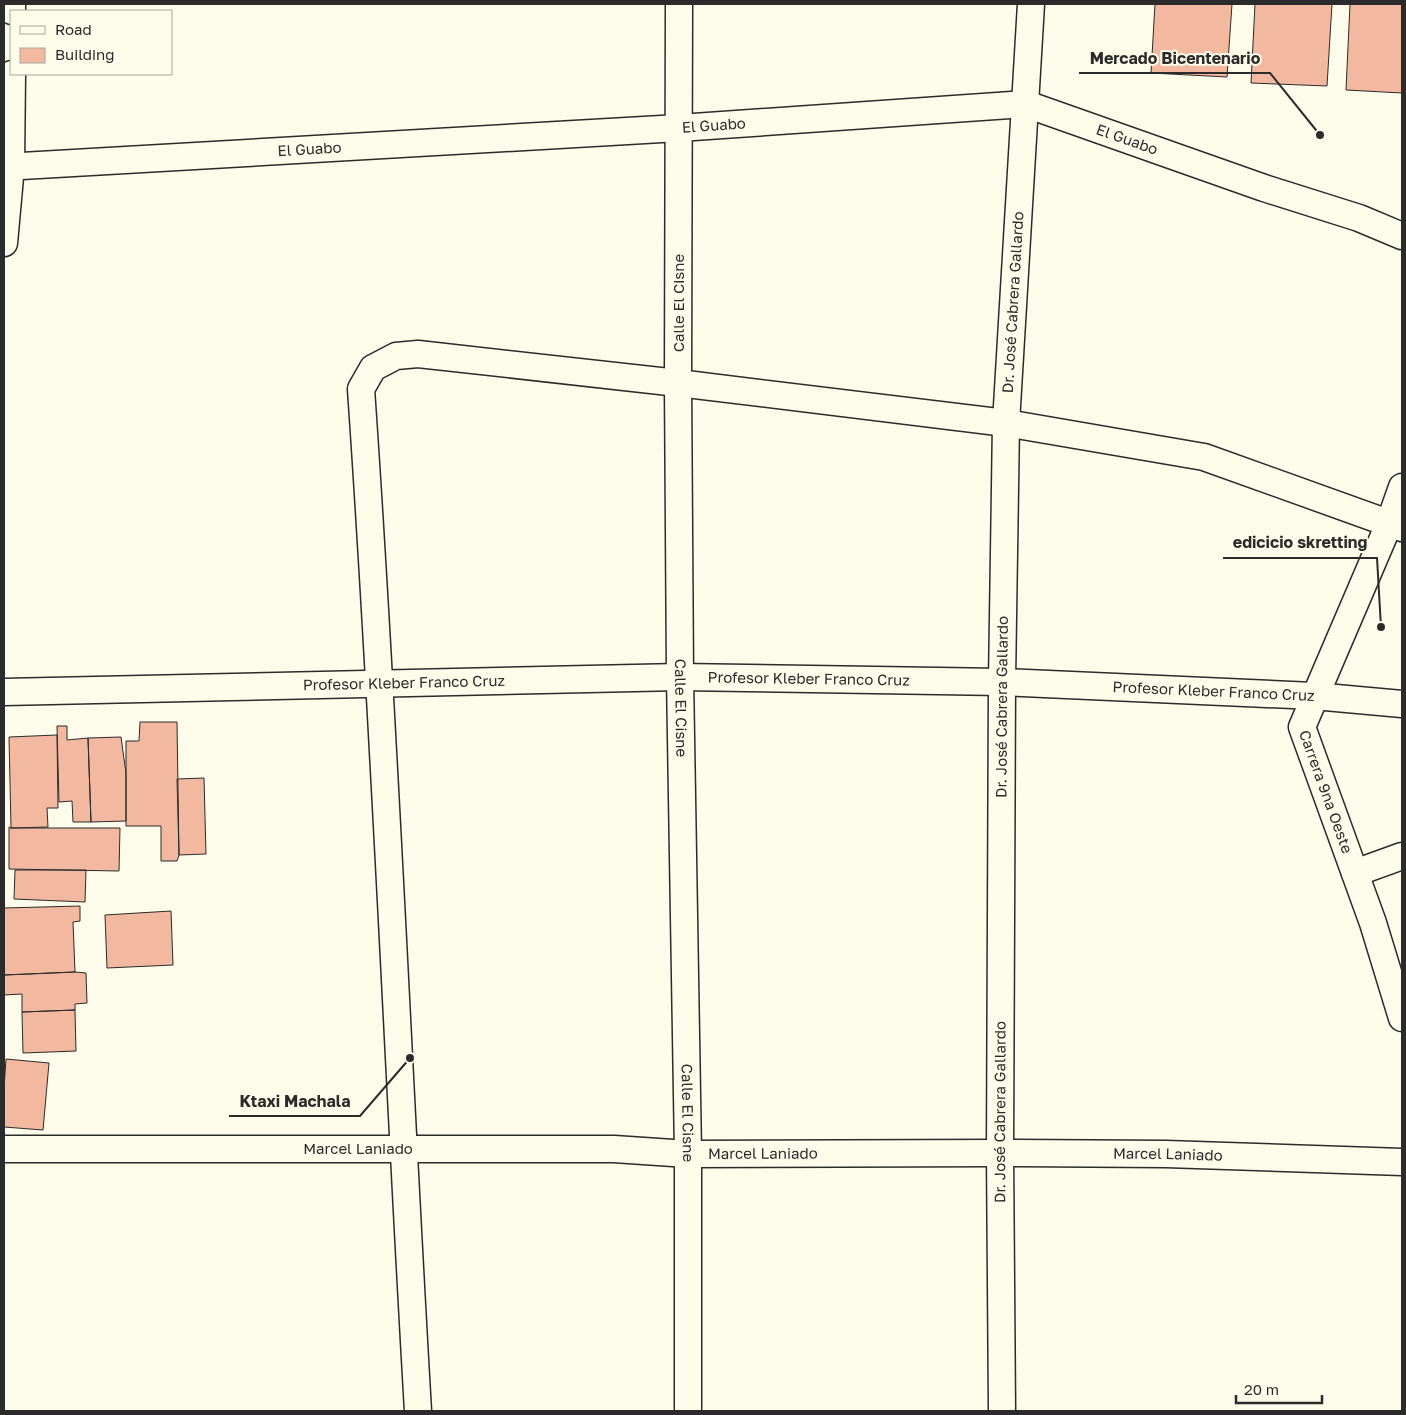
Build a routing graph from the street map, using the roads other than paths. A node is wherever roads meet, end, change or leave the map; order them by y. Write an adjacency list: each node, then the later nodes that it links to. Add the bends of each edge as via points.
1 (679, 4): 5 (street, Calle El Cisne)
2 (1032, 4): 4 (street, Dr. José Cabrera Gallardo)
3 (12, 75): 6 (street)
4 (1026, 104): 5 (street, El Guabo); 7 (street, El Guabo, via 1255,185 1360,218); 10 (street, Dr. José Cabrera Gallardo)
5 (679, 128): 6 (street, El Guabo); 9 (street, Calle El Cisne)
6 (8, 167): 8 (street)
7 (1402, 236)
8 (4, 243)
9 (678, 383): 10 (street); 13 (street, Calle El Cisne); 15 (street, via 418,354 396,356 373,368 361,389)
10 (1006, 424): 12 (street, via 1204,457); 14 (street, Dr. José Cabrera Gallardo)
11 (1402, 487): 12 (street, Carrera 9na Oeste)
12 (1396, 526): 17 (street, Carrera 9na Oeste)
13 (680, 677): 14 (street, Profesor Kleber Franco Cruz); 15 (street, Profesor Kleber Franco Cruz); 25 (street, Calle El Cisne)
14 (1002, 682): 17 (street, Profesor Kleber Franco Cruz); 24 (street, Dr. José Cabrera Gallardo)
15 (380, 683): 16 (street, Profesor Kleber Franco Cruz); 23 (street)
16 (4, 692)
17 (1314, 696): 18 (street, Profesor Kleber Franco Cruz); 20 (street, Carrera 9na Oeste, via 1302,727)
18 (1402, 704)
19 (1402, 856): 20 (street)
20 (1355, 873): 21 (street, Carrera 9na Oeste)
21 (1402, 1018)
22 (4, 1149): 23 (street, Marcel Laniado)
23 (403, 1150): 25 (street, Marcel Laniado, via 614,1149); 27 (street)
24 (1000, 1153): 25 (street, Marcel Laniado); 26 (street, Marcel Laniado, via 1166,1154); 29 (street, Dr. José Cabrera Gallardo)
25 (688, 1154): 28 (street, Calle El Cisne)
26 (1402, 1162)
27 (418, 1411)
28 (688, 1411)
29 (1002, 1411)

